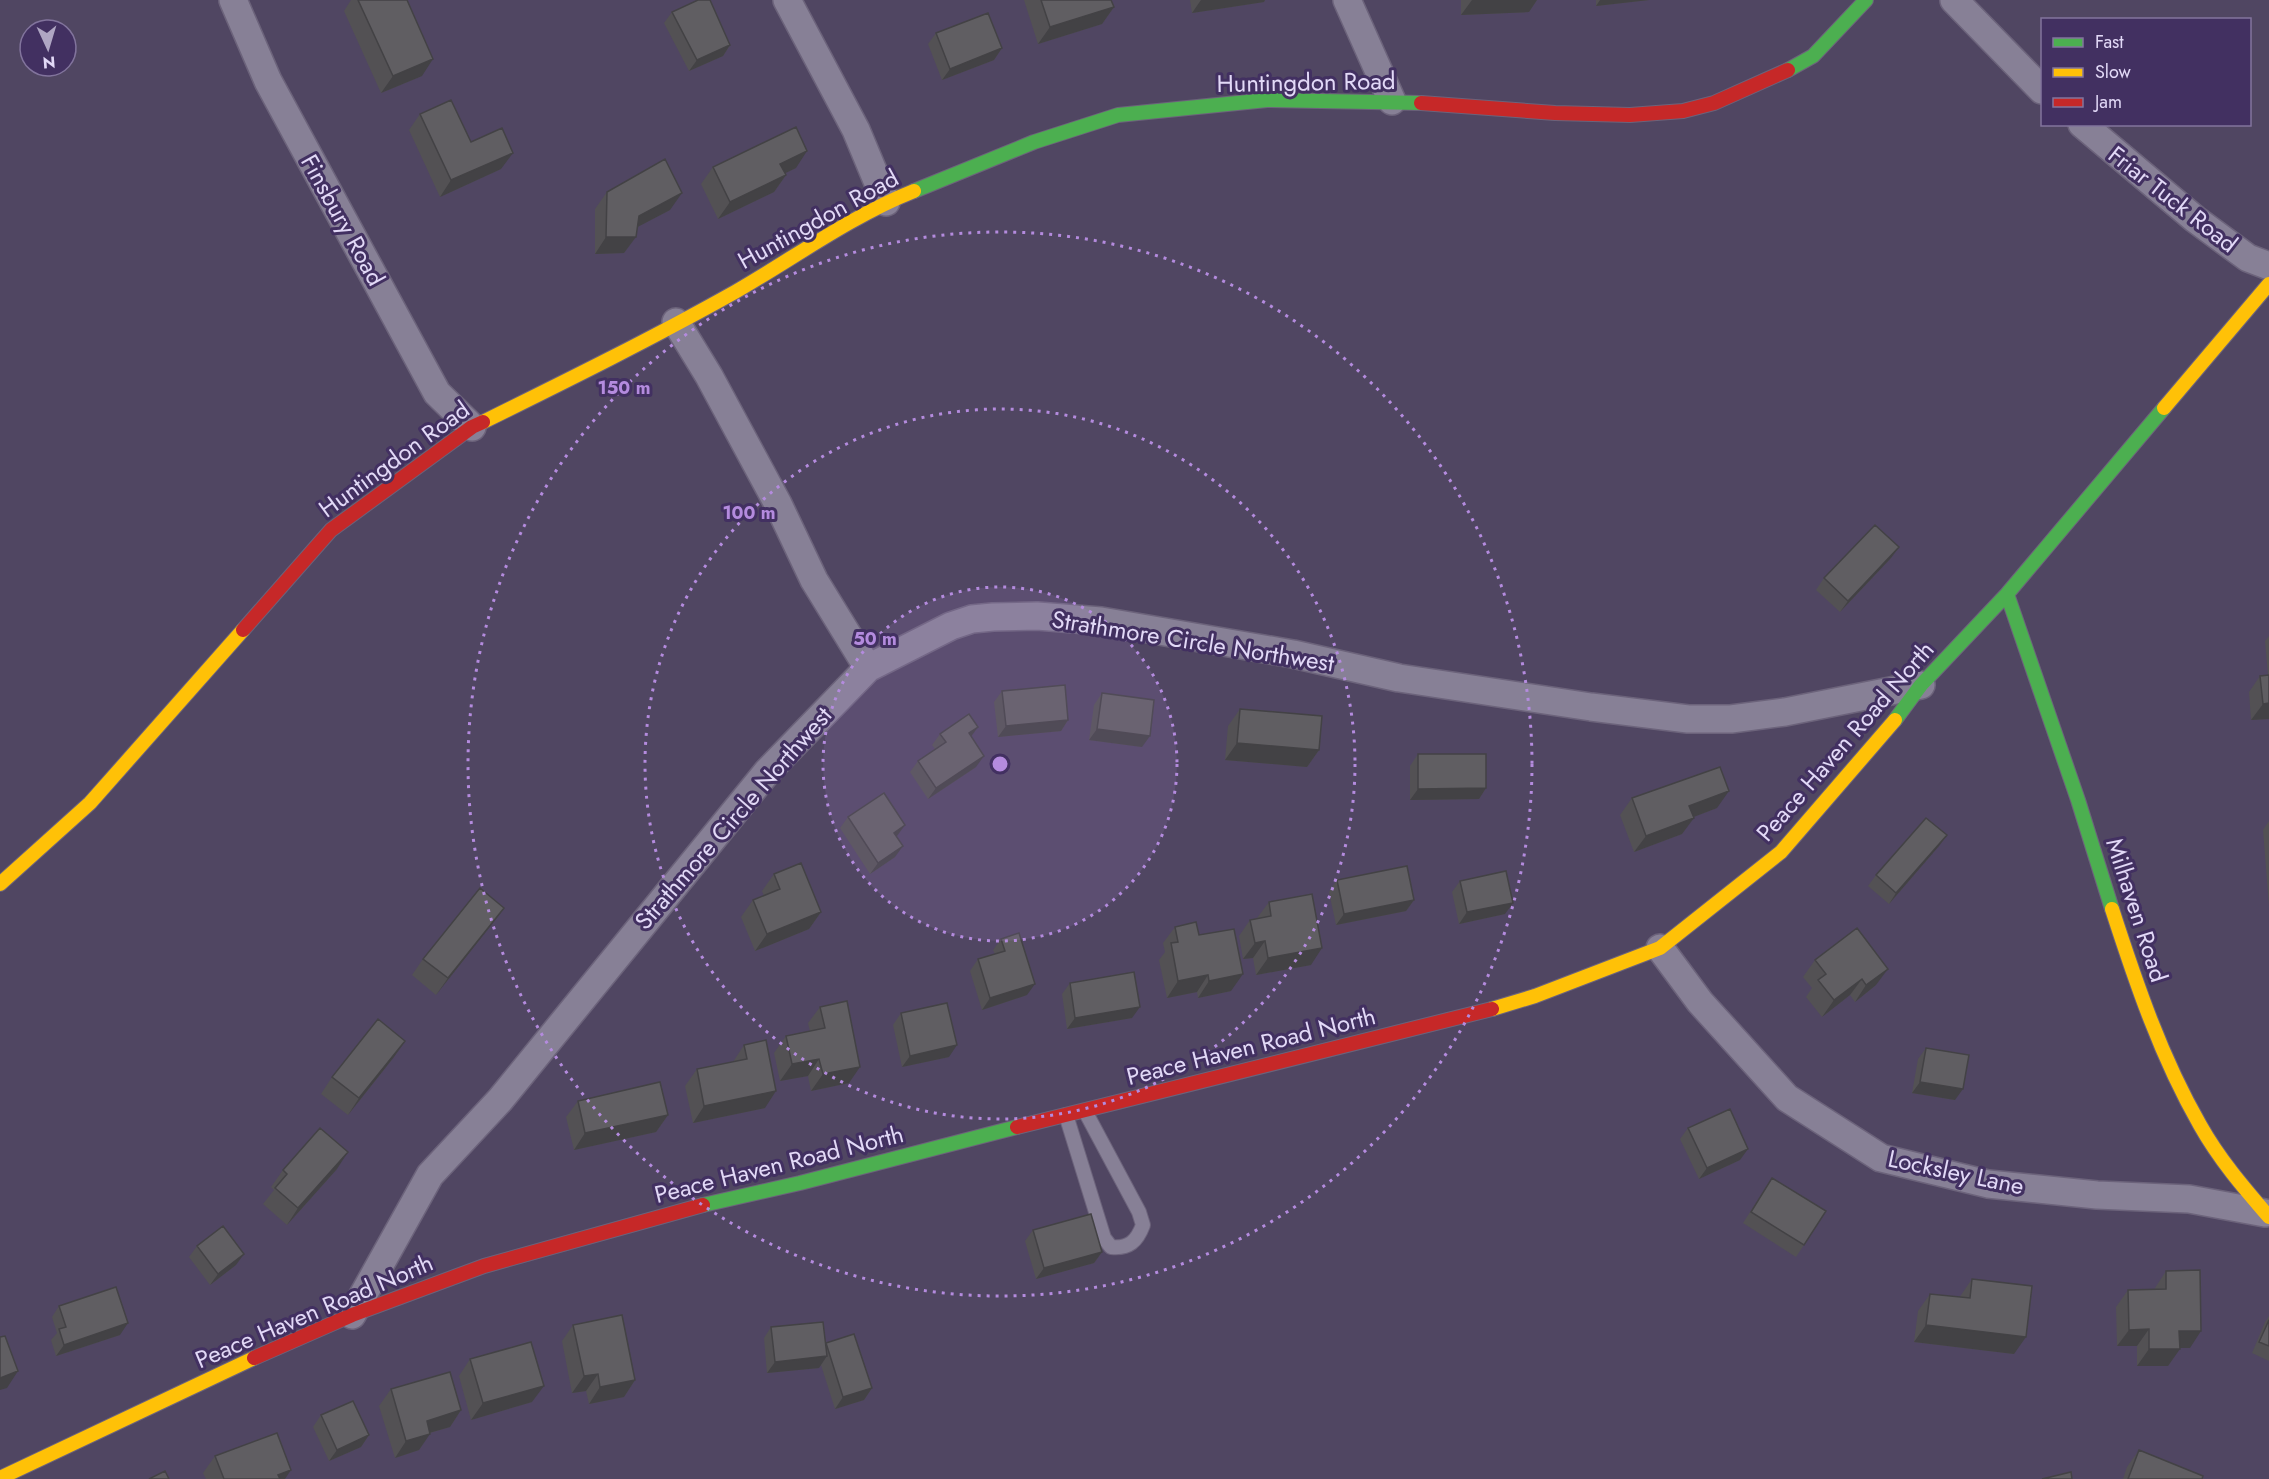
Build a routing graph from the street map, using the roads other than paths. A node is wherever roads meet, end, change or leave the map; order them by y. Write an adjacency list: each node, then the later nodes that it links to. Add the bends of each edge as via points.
1 (233, 0): 13 (street, Finsbury Road, via 274,91 437,393)
2 (788, 0): 9 (street, via 856,130)
3 (1347, 0): 7 (street)
4 (1866, 0): 7 (street, Huntingdon Road, via 1813,56 1714,103 1683,111 1630,115 1554,113)
5 (1954, 0): 6 (street)
6 (2041, 88)
7 (1392, 101): 9 (street, Huntingdon Road, via 1267,100 1118,116 1034,141)
8 (2084, 126): 10 (street, Friar Tuck Road, via 2195,219 2248,258)
9 (886, 202): 12 (street, Huntingdon Road)
10 (2269, 266)
11 (2269, 284): 14 (street, Peace Haven Road North)
12 (676, 322): 13 (street, Huntingdon Road, via 594,368); 15 (street, via 730,416 814,580)
13 (472, 427): 17 (street, Huntingdon Road, via 331,530 90,803)
14 (2007, 594): 16 (street, Peace Haven Road North); 21 (street, Milhaven Road, via 2141,996 2180,1089 2229,1169)
15 (868, 668): 16 (street, Strathmore Circle Northwest, via 972,619 1036,616 1101,621 1293,654 1399,678 1688,719 1731,719 1785,712); 22 (street, Strathmore Circle Northwest, via 766,772 501,1100 430,1175)
16 (1921, 686): 18 (street, Peace Haven Road North, via 1781,852)
17 (0, 884)
18 (1660, 948): 19 (street, Peace Haven Road North, via 1535,996 1460,1018 1205,1078); 21 (street, Locksley Lane, via 1700,1002 1787,1098 1881,1158 1988,1184 2189,1199)
19 (1085, 1111): 20 (street, Peace Haven Road North); 20 (lane, via 1143,1225 1132,1244 1122,1248 1111,1246 1104,1238)
20 (1066, 1115): 22 (street, Peace Haven Road North, via 584,1237 484,1266)
21 (2267, 1215)
22 (351, 1315): 23 (street, Peace Haven Road North, via 223,1371)
23 (0, 1478)

